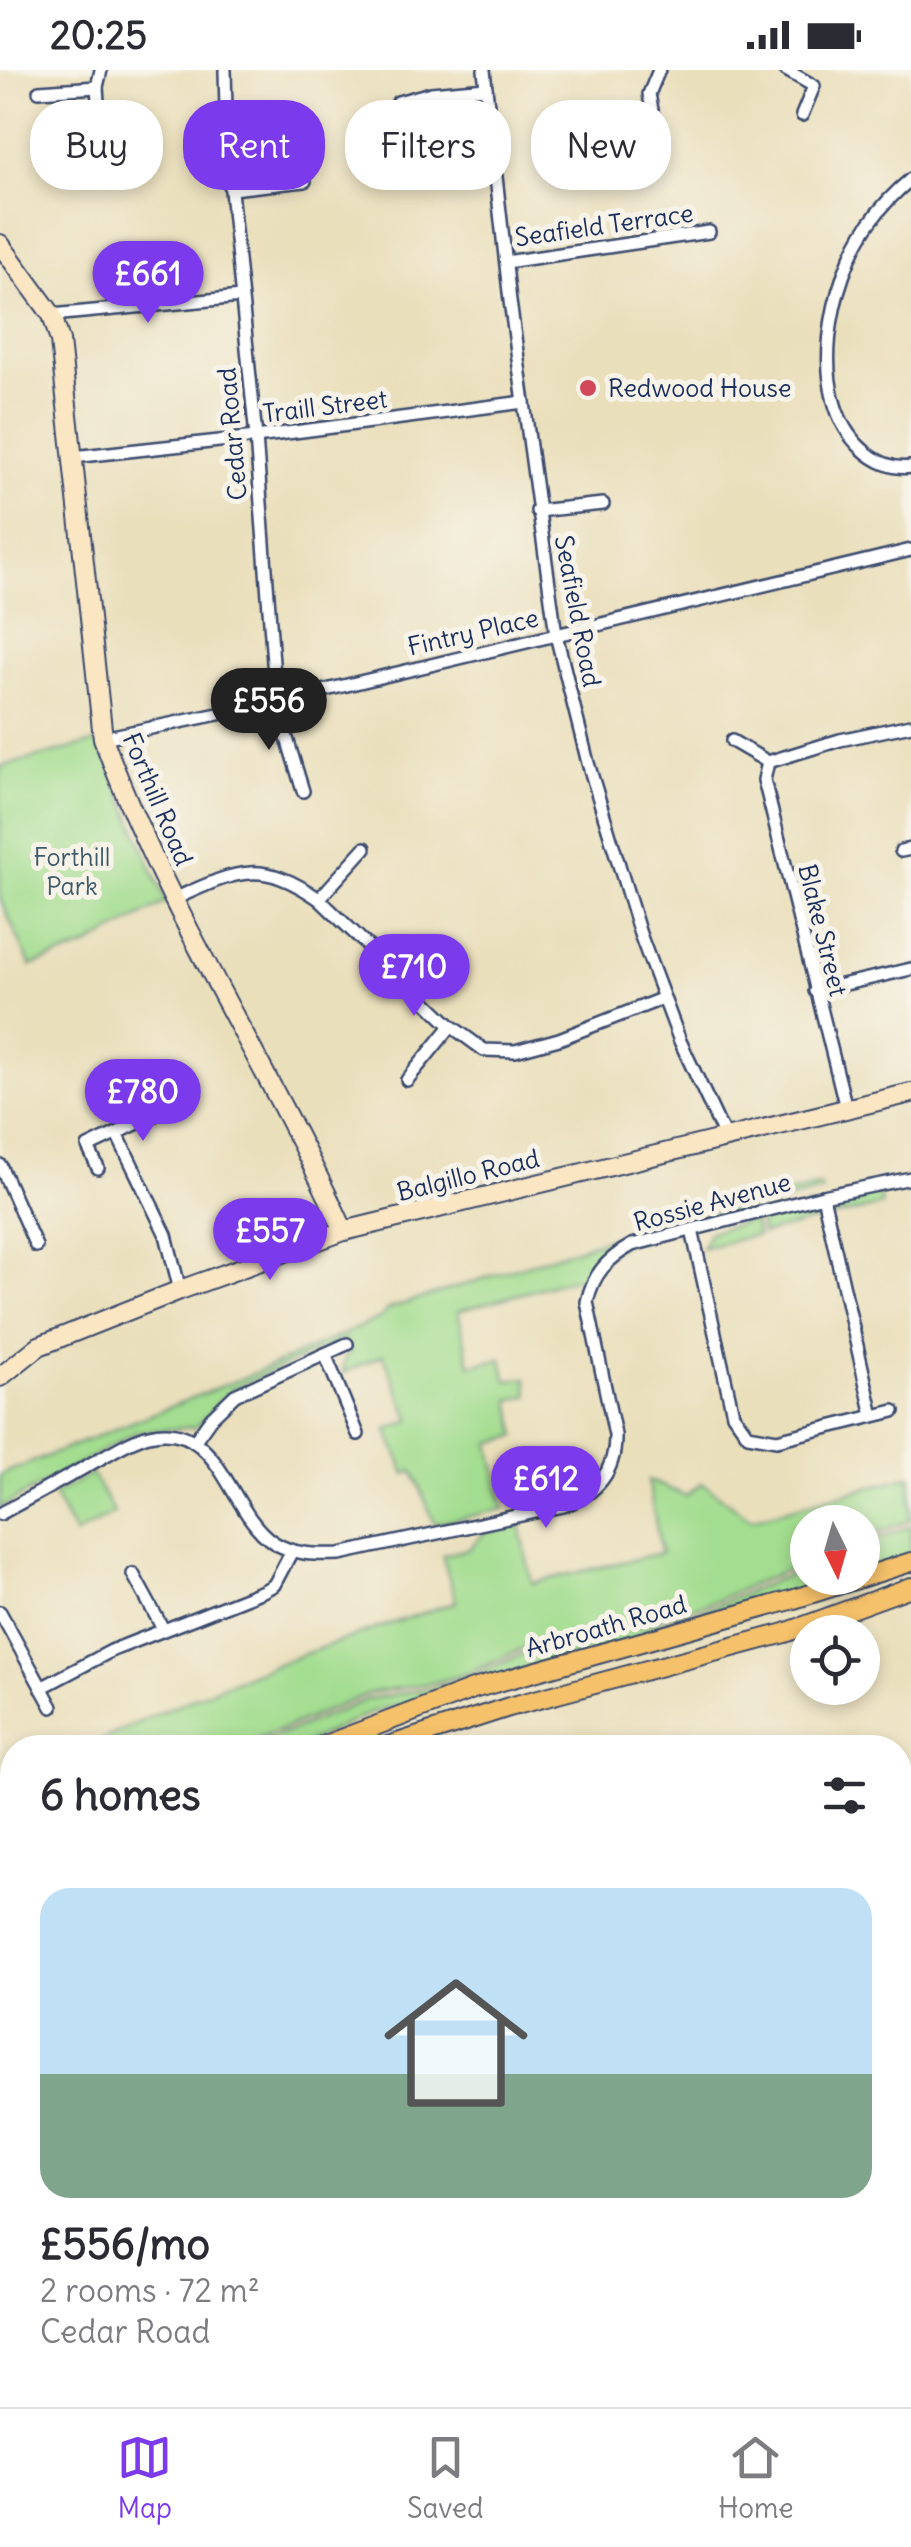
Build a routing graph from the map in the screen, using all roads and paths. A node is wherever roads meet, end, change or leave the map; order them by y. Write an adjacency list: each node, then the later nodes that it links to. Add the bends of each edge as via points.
1 (101, 70): 6 (street)
2 (225, 70): 10 (street, Cedar Road)
3 (484, 70): 7 (street, Seafield Road)
4 (659, 70): 12 (street)
5 (786, 70): 13 (street, via 814,86)
6 (97, 88): 8 (street); 9 (street)
7 (486, 88): 11 (street); 18 (street, Seafield Road)
8 (39, 91)
9 (98, 100)
10 (227, 100)
11 (405, 100)
12 (651, 100)
13 (802, 115)
14 (911, 178): 24 (street, via 867,226 850,260 830,356 835,407 858,446 889,466)
15 (231, 190): 19 (street, Cedar Road)
16 (708, 232): 18 (street, Seafield Terrace)
17 (0, 244): 20 (street, Forthill Road)
18 (506, 262): 21 (street, Seafield Road)
19 (241, 297): 20 (street); 22 (street, Cedar Road)
20 (52, 315): 23 (street, Forthill Road, via 66,373)
21 (524, 402): 22 (street, Traill Street); 26 (street, Seafield Road)
22 (256, 437): 23 (street, Traill Street); 29 (street, Cedar Road)
23 (73, 457): 31 (street, Forthill Road)
24 (911, 467)
25 (603, 504): 26 (street)
26 (537, 511): 28 (street, Seafield Road)
27 (911, 550): 28 (street, Fintry Place)
28 (556, 636): 29 (street, Fintry Place); 40 (street, Seafield Road, via 588,763)
29 (276, 702): 31 (street, Fintry Place); 34 (street, Cedar Road)
30 (911, 724): 33 (street)
31 (103, 738): 36 (street, Forthill Road)
32 (732, 742): 33 (street)
33 (768, 762): 39 (street, Blake Street, via 766,801)
34 (302, 791)
35 (366, 848): 37 (street)
36 (174, 899): 37 (street, via 255,870); 53 (street, Forthill Road)
37 (320, 899): 41 (street)
38 (911, 969): 39 (street)
39 (815, 991): 44 (street, Blake Street)
40 (664, 998): 41 (street, via 516,1051 484,1050); 47 (street, Seafield Road)
41 (451, 1026): 42 (street)
42 (407, 1080)
43 (911, 1093): 44 (street, Balgillo Road)
44 (846, 1108): 47 (street, Balgillo Road)
45 (163, 1111): 46 (street)
46 (118, 1134): 49 (street, via 88,1148); 55 (street, via 166,1235)
47 (725, 1137): 53 (street, Balgillo Road)
48 (0, 1165): 54 (street)
49 (98, 1168)
50 (911, 1178): 51 (street, Rossie Avenue)
51 (823, 1196): 52 (street, Rossie Avenue); 60 (street)
52 (692, 1230): 60 (street, via 739,1426 748,1435 777,1440); 64 (street, Rossie Avenue, via 618,1253 591,1285 589,1318 616,1454 597,1488 563,1506 340,1554)
53 (344, 1231): 55 (street, Balgillo Road)
54 (36, 1246)
55 (180, 1290): 58 (street, Balgillo Road, via 39,1346)
56 (347, 1344): 57 (street)
57 (325, 1354): 61 (street); 62 (street, via 235,1395)
58 (0, 1376)
59 (894, 1411): 60 (street)
60 (874, 1416)
61 (358, 1434)
62 (194, 1442): 63 (street, via 165,1433 134,1440); 64 (street, via 218,1464 258,1529)
63 (0, 1514)
64 (292, 1550): 69 (street, via 274,1585)
65 (911, 1562): 72 (main road, Arbroath Road, via 472,1689)
66 (133, 1574): 69 (street)
67 (911, 1587): 73 (main road, Arbroath Road, via 785,1633)
68 (0, 1612): 70 (street)
69 (163, 1629): 70 (street)
70 (41, 1688): 71 (street)
71 (52, 1708)
72 (351, 1735)
73 (424, 1735)

